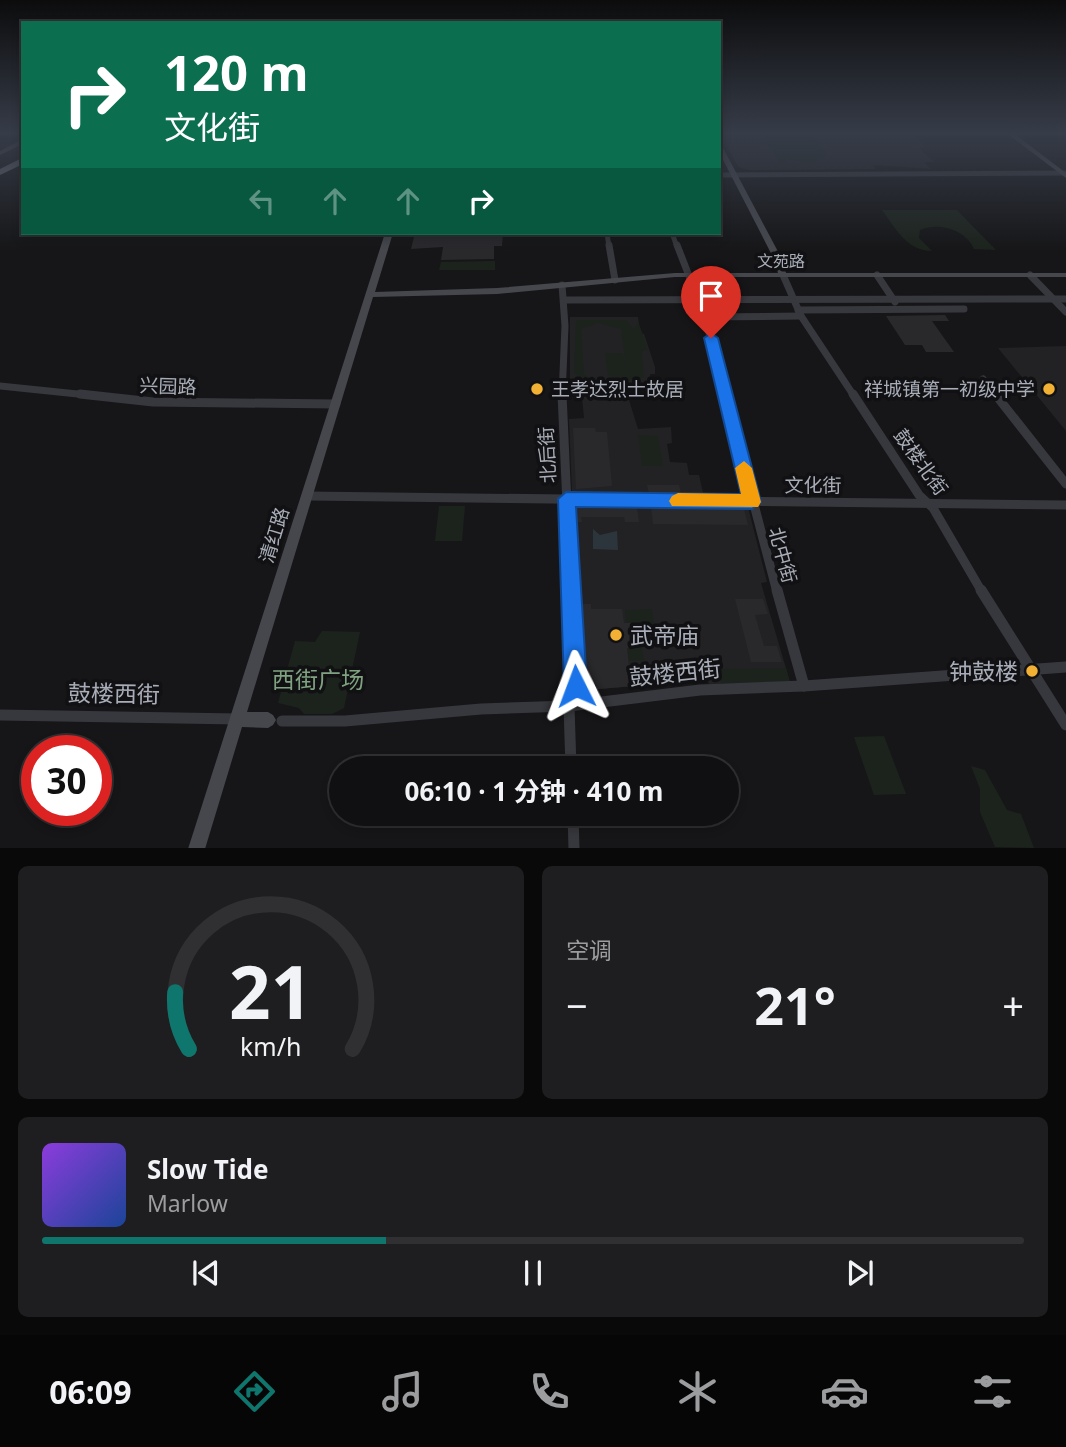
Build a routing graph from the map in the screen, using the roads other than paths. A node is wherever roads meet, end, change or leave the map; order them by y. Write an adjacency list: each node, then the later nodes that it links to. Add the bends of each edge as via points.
1 (732, 172): 4 (main road)
2 (1065, 174): 4 (street)
3 (721, 175): 4 (street)
4 (734, 175): 12 (main road)
5 (388, 235): 15 (main road, 清红路)
6 (607, 235): 13 (street)
7 (673, 235): 8 (street, 北中街)
8 (688, 275): 12 (main road, 文苑路); 13 (main road, 文苑路); 19 (street, 北中街)
9 (877, 275): 10 (main road, 文苑路); 12 (main road, 文苑路); 21 (street)
10 (1030, 275): 11 (main road, 文苑路); 16 (street)
11 (1066, 275)
12 (784, 279): 20 (street, 鼓楼北街)
13 (615, 280): 14 (main road, 文苑路)
14 (562, 285): 15 (main road, 文苑路); 18 (street, 北后街)
15 (370, 295): 29 (main road, 清红路)
16 (1054, 299): 17 (street); 21 (street); 24 (street)
17 (1066, 299)
18 (564, 300): 19 (street); 32 (street, 北后街)
19 (700, 300): 20 (street); 26 (street, 北中街)
20 (793, 300): 21 (street); 25 (street, 鼓楼北街)
21 (894, 300): 23 (street)
22 (964, 309): 23 (street)
23 (901, 310): 25 (street)
24 (1066, 312)
25 (800, 313): 26 (street); 34 (street, 鼓楼北街)
26 (705, 317): 33 (street, 北中街)
27 (983, 379): 30 (street)
28 (0, 386): 29 (street, 兴园路, via 153,402)
29 (337, 404): 31 (main road, 清红路)
30 (1066, 484)
31 (308, 496): 32 (street, 文化街); 41 (main road, 清红路)
32 (566, 499): 33 (street, 文化街); 39 (street, 北后街, via 576,686)
33 (752, 502): 34 (street, 文化街); 38 (street, 北中街)
34 (930, 505): 35 (street, 文化街); 37 (street, 鼓楼北街)
35 (1066, 505)
36 (1066, 667): 37 (street, 鼓楼西街)
37 (1031, 670): 38 (street, 鼓楼西街); 43 (street, 鼓楼北街)
38 (806, 686): 39 (street, 鼓楼西街, via 700,690)
39 (569, 706): 42 (street, 鼓楼西街, via 345,721); 44 (street, 北后街)
40 (0, 715): 41 (street, 鼓楼西街)
41 (239, 719): 42 (main road, 鼓楼西街); 46 (main road, 清红路)
42 (275, 720)
43 (1066, 725)
44 (571, 756)
45 (573, 826): 47 (street)
46 (196, 848)
47 (574, 848)

